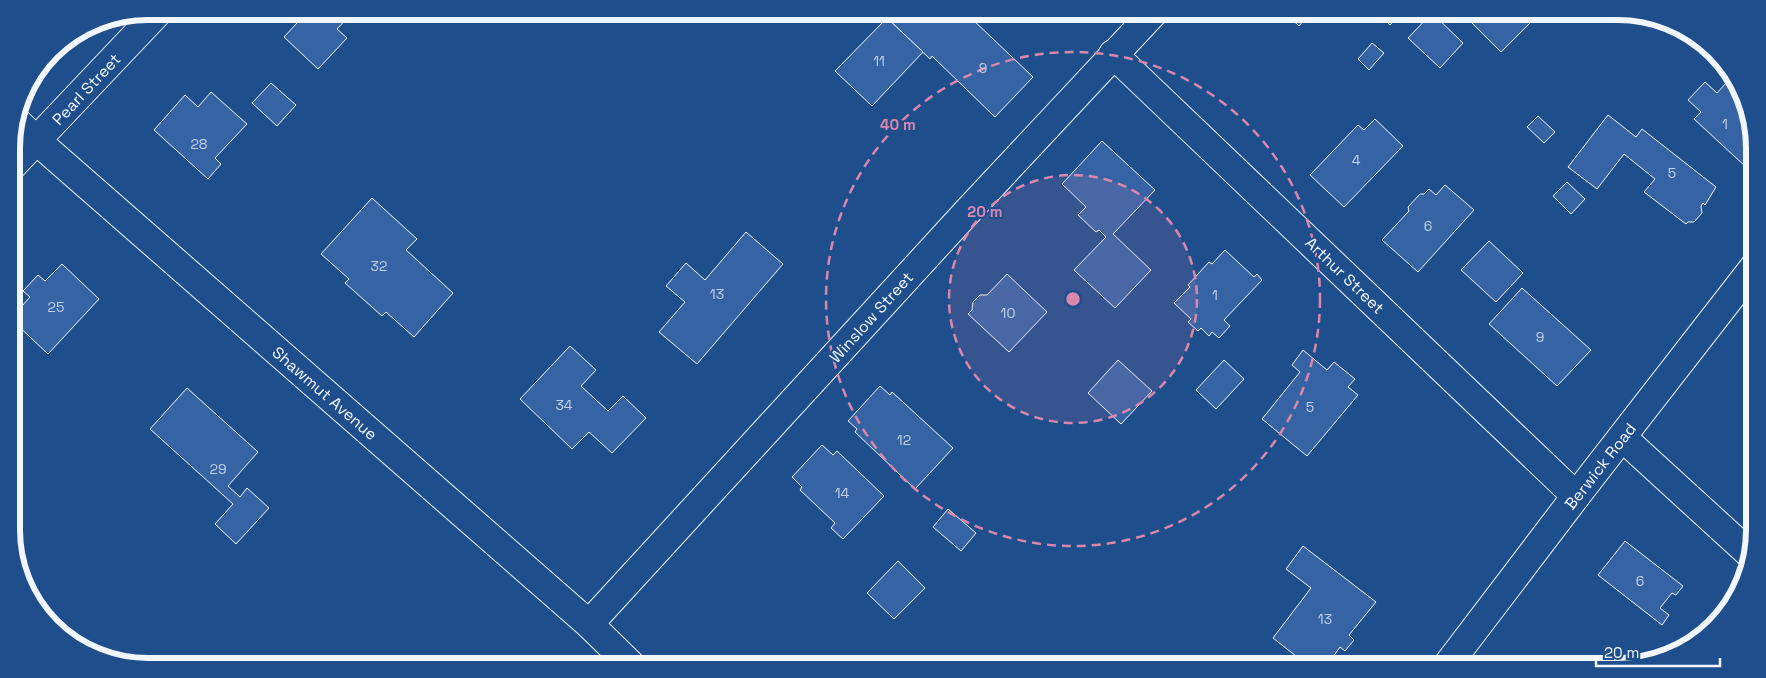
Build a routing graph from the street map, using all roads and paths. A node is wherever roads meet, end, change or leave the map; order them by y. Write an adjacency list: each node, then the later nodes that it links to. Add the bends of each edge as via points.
1 (151, 20): 5 (street, Pearl Street)
2 (1145, 20): 3 (street, Winslow Street)
3 (1113, 54): 9 (street, Arthur Street); 11 (street, Winslow Street)
4 (22, 127): 5 (street, Shawmut Avenue)
5 (37, 141): 6 (street, Pearl Street); 11 (street, Shawmut Avenue)
6 (20, 158)
7 (1746, 277): 8 (street, Berwick Road)
8 (1622, 438): 9 (street, Berwick Road); 10 (street)
9 (1576, 496): 13 (street, Berwick Road)
10 (1745, 549)
11 (589, 624): 12 (street, Shawmut Avenue)
12 (624, 658)
13 (1452, 658)

